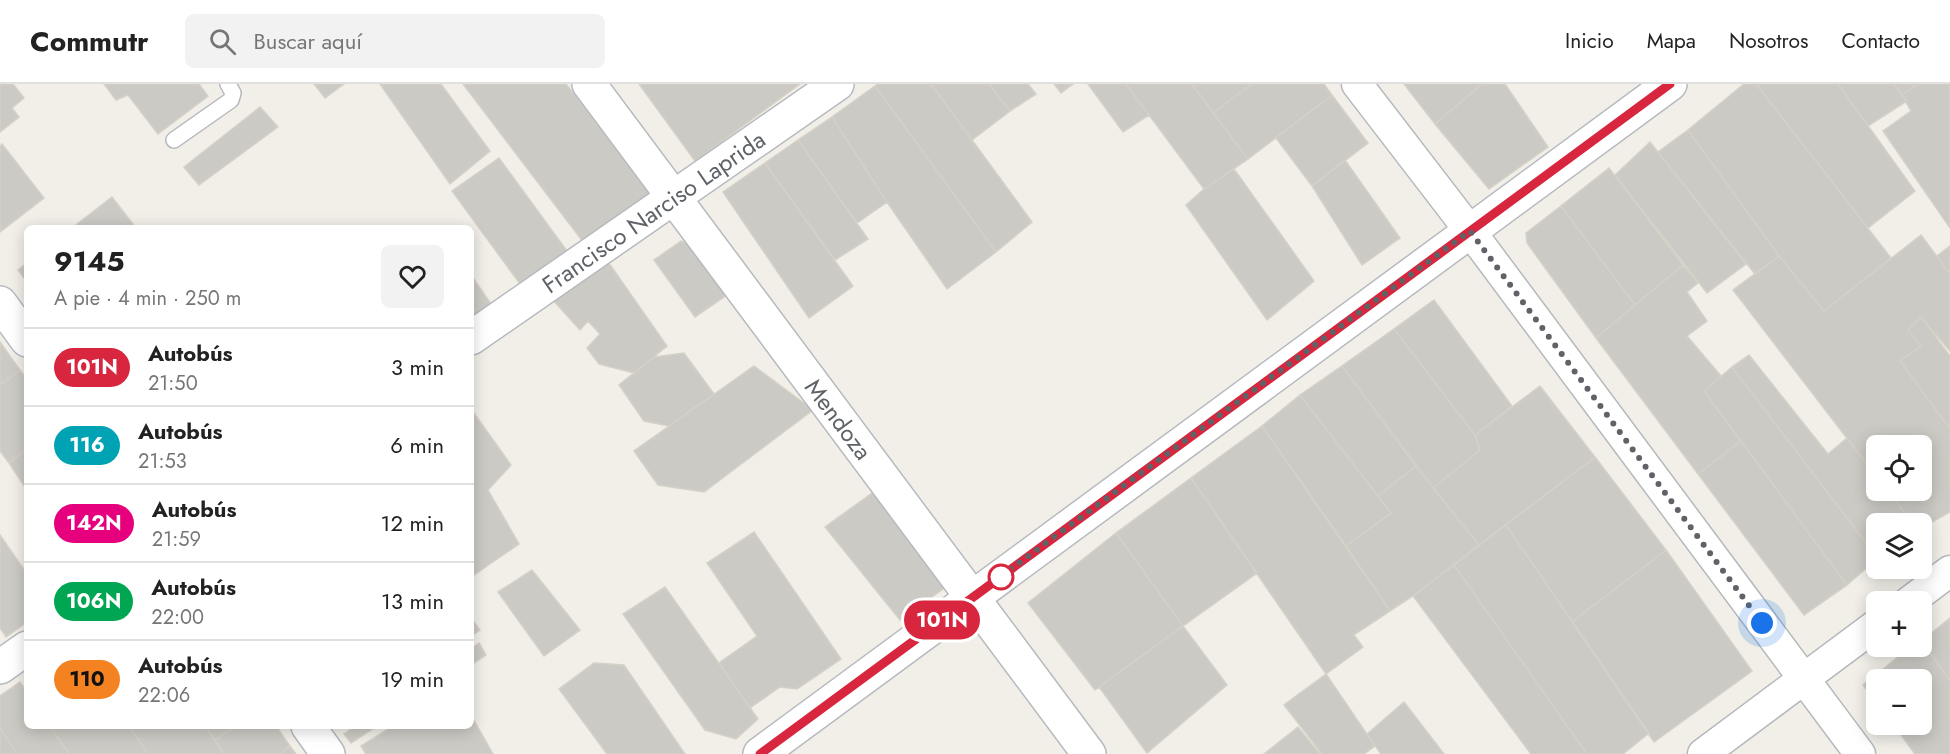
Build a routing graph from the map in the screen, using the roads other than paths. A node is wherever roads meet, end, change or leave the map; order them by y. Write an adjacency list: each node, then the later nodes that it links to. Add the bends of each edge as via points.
1 (228, 84): 6 (lane, via 233,93 231,100)
2 (589, 84): 7 (main road, Mendoza)
3 (837, 84): 7 (main road, Francisco Narciso Laprida)
4 (1357, 84): 8 (street)
5 (1670, 84): 8 (main road)
6 (174, 140)
7 (674, 197): 11 (main road, Francisco Narciso Laprida); 14 (main road, Mendoza)
8 (1470, 231): 14 (main road); 18 (street)
9 (0, 303): 10 (main road)
10 (24, 336)
11 (474, 336)
12 (1950, 571): 13 (street)
13 (1924, 591)
14 (973, 598): 21 (main road); 22 (main road, Mendoza)
15 (1866, 632): 18 (street)
16 (24, 650): 17 (main road)
17 (0, 667)
18 (1804, 679): 23 (street); 24 (street)
19 (310, 729): 20 (main road)
20 (328, 754)
21 (760, 754)
22 (1089, 754)
23 (1703, 754)
24 (1860, 754)

